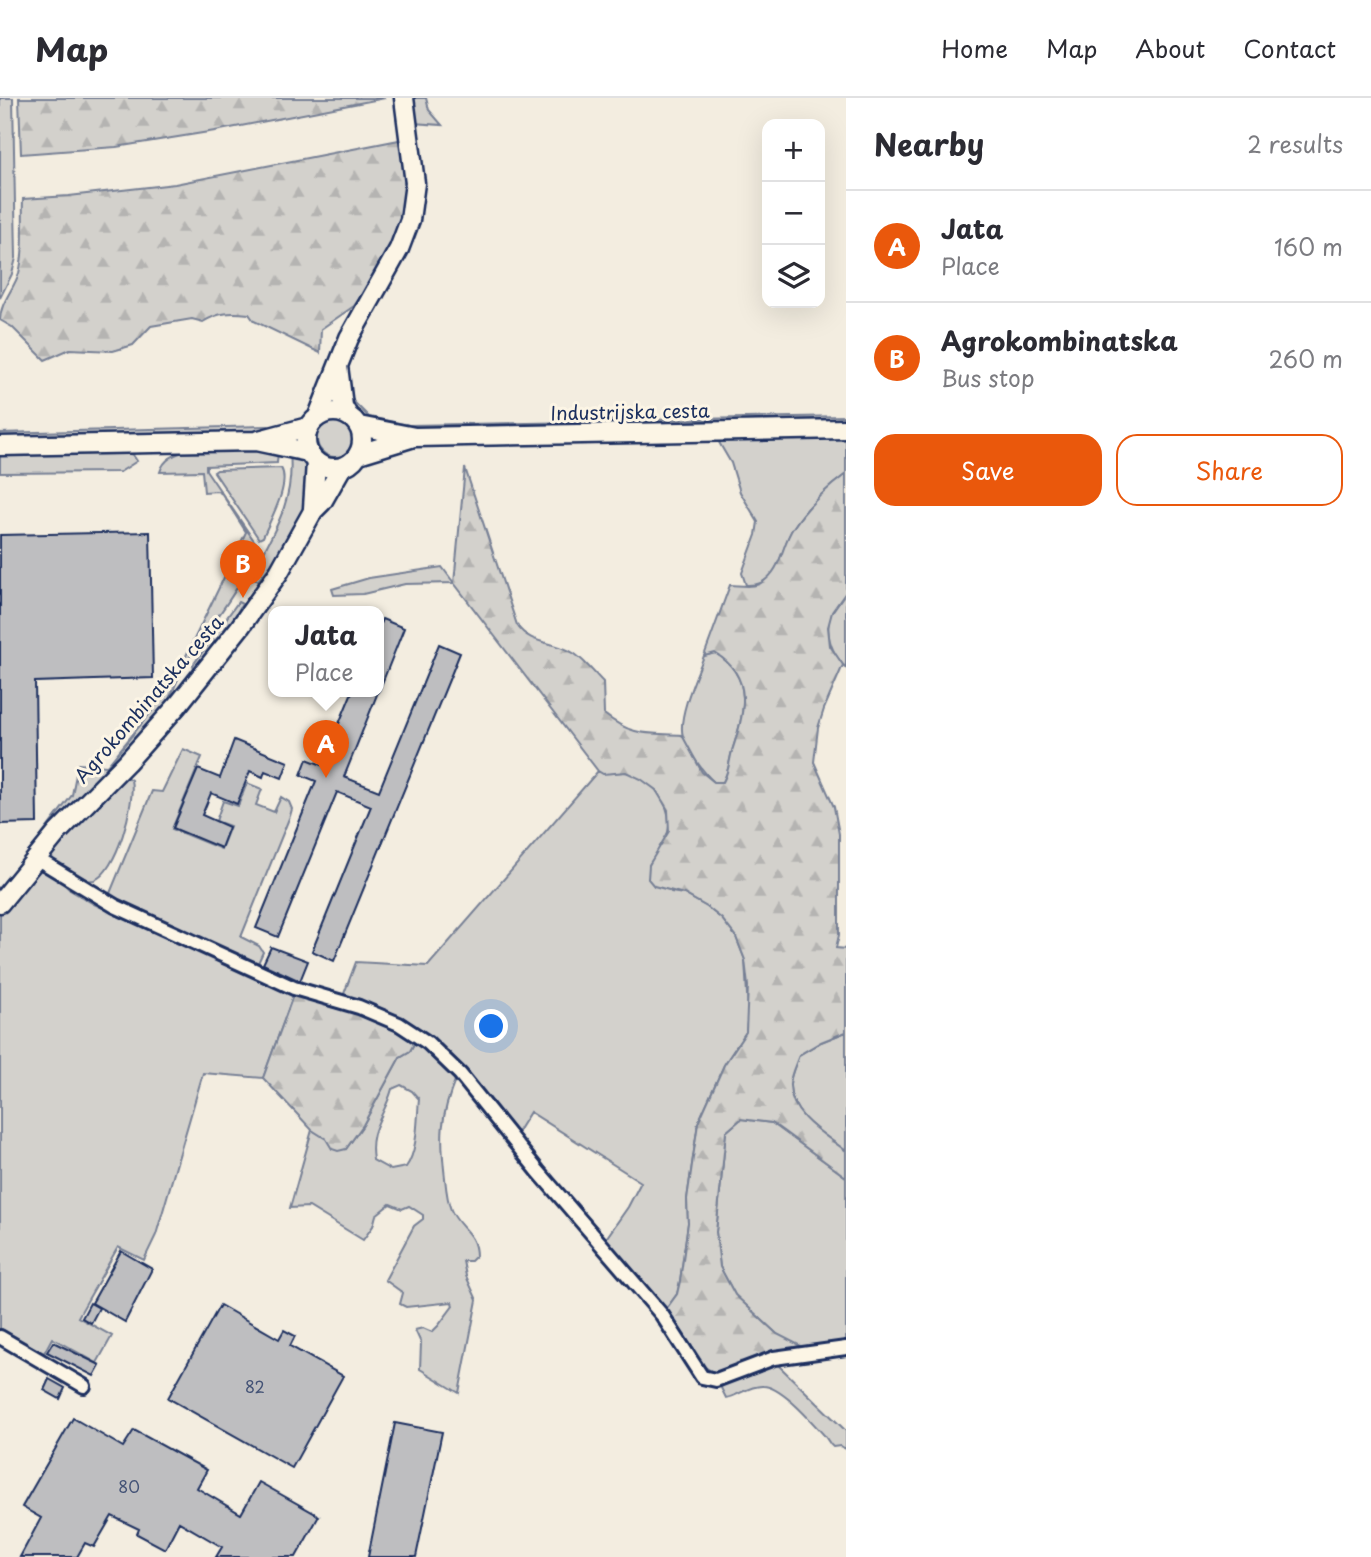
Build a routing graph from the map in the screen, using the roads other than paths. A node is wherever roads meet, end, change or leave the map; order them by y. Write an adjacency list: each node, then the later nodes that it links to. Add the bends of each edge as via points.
1 (404, 98): 2 (street, via 415,183 410,220)
2 (338, 366): 3 (street, via 343,406); 4 (street)
3 (353, 420): 4 (street, via 329,411); 6 (street, Industrijska cesta); 9 (street, via 362,440)
4 (313, 422): 7 (street); 10 (street, via 305,439)
5 (846, 429): 6 (street, Industrijska cesta)
6 (415, 437): 9 (street, Industrijska cesta)
7 (256, 441): 8 (street); 10 (street)
8 (0, 446)
9 (359, 454): 11 (street)
10 (312, 457): 11 (street, via 326,467); 12 (street, Agrokombinatska cesta)
11 (342, 467): 12 (street, Agrokombinatska cesta)
12 (313, 511): 13 (street, Agrokombinatska cesta, via 279,572 177,706)
13 (36, 858): 14 (street, Agrokombinatska cesta); 16 (street, via 115,906 294,988 399,1024 428,1043 460,1074 662,1315 702,1377 716,1380 774,1358)
14 (0, 903)
15 (0, 1337): 17 (street)
16 (846, 1348)
17 (84, 1386)

